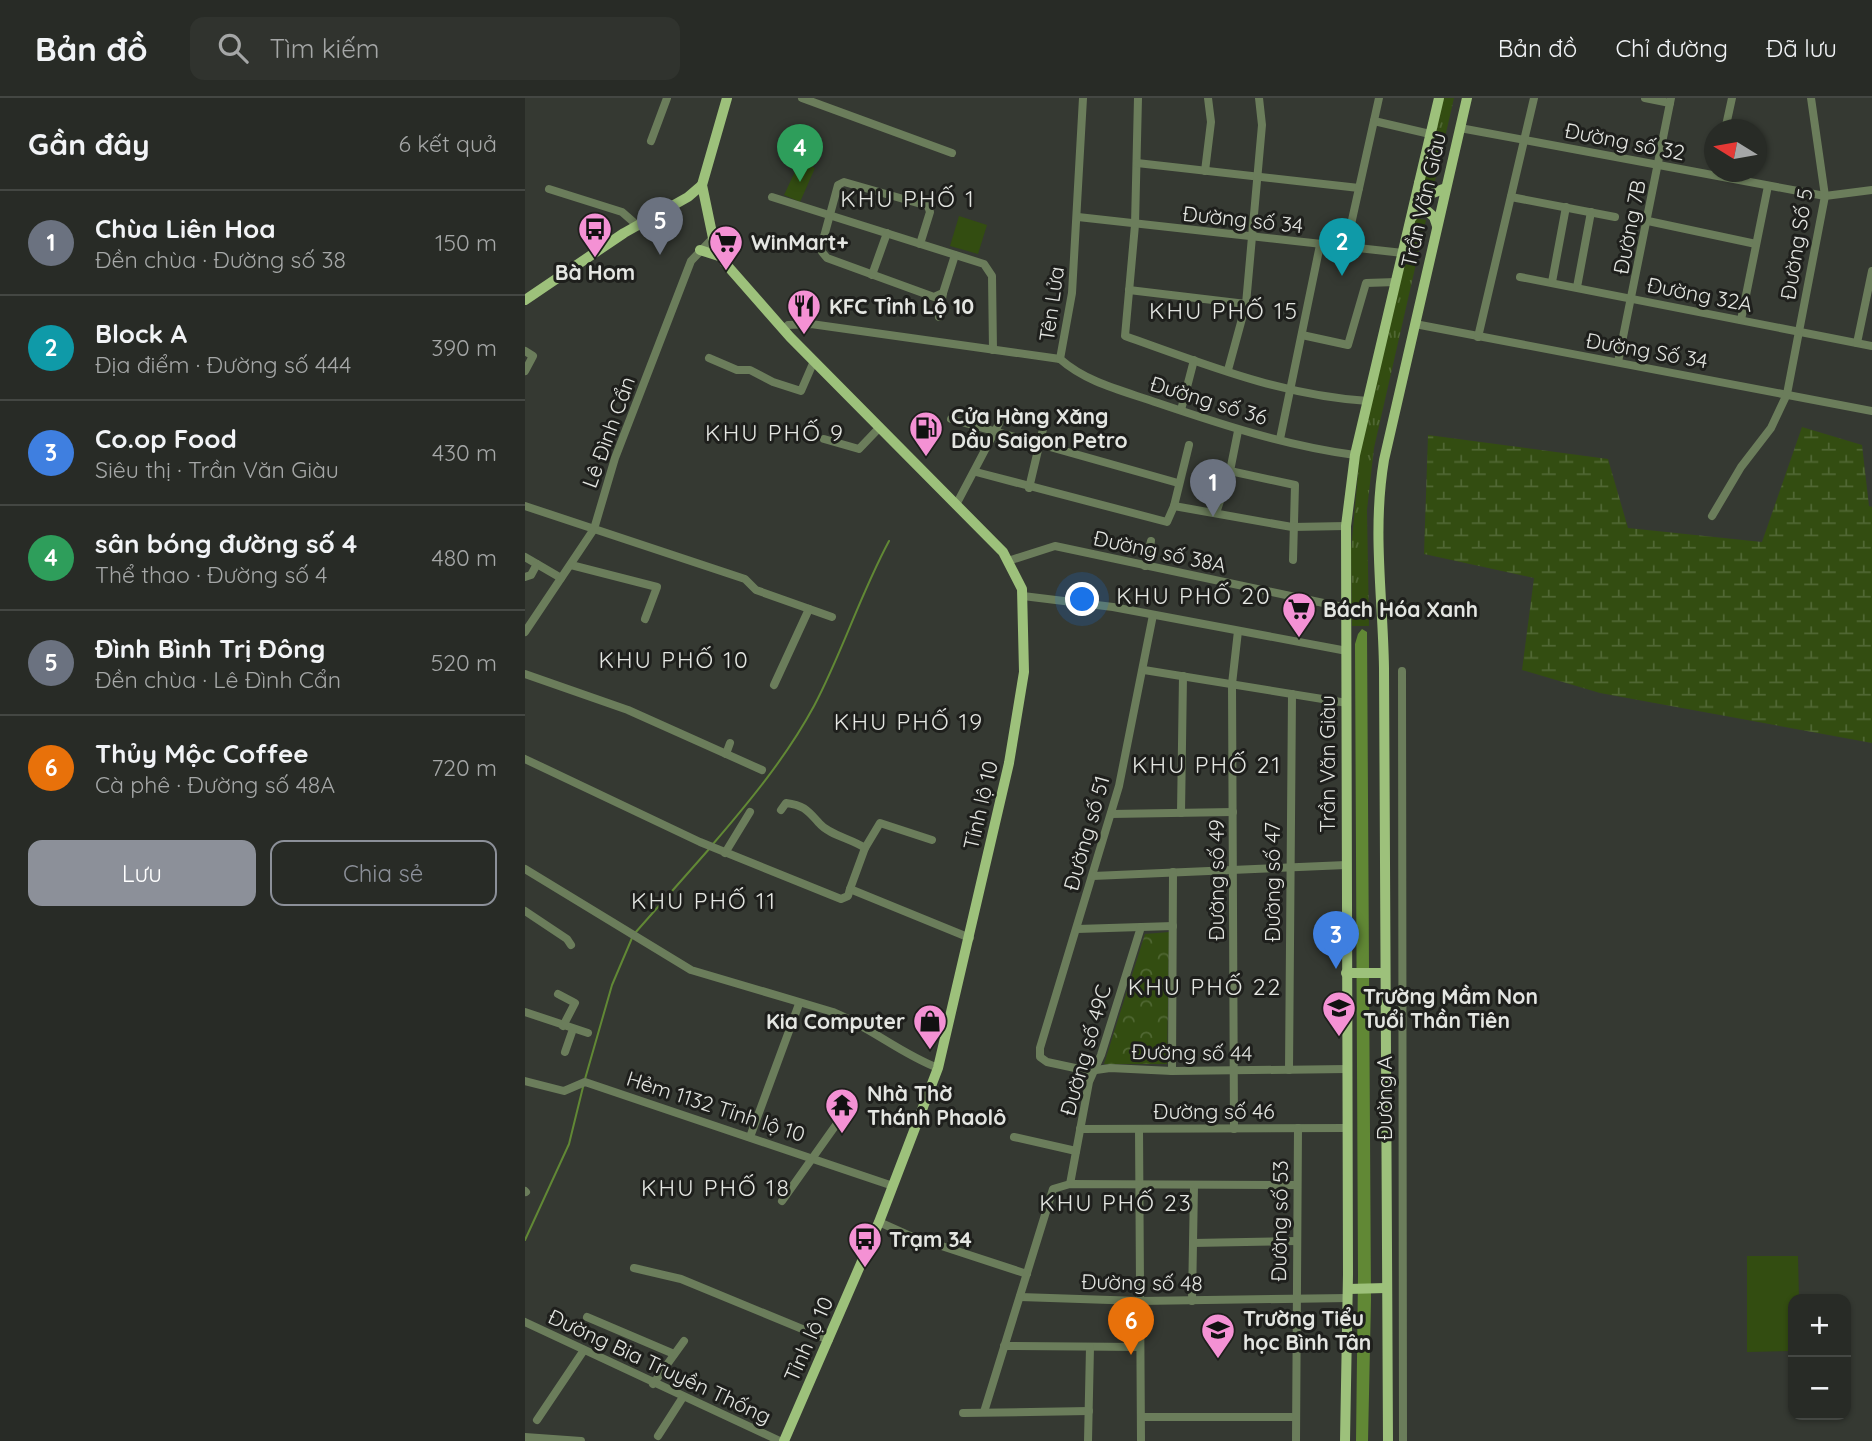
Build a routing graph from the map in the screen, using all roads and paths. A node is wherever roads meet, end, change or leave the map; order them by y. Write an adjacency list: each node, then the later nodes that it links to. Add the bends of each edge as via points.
1 (667, 98): 21 (street)
2 (727, 98): 30 (main road, Tỉnh lộ 10)
3 (803, 98): 22 (street)
4 (1083, 98): 42 (street, Tên Lửa)
5 (1138, 98): 23 (street)
6 (1208, 98): 25 (street, via 1211,122)
7 (1259, 98): 27 (street, via 1262,125)
8 (1379, 98): 17 (street)
9 (1439, 98): 19 (main road, Trần Văn Giàu)
10 (1467, 98): 18 (main road, Trần Văn Giàu)
11 (1534, 98): 20 (street)
12 (1645, 98): 15 (street)
13 (1732, 98): 16 (street)
14 (1811, 98): 38 (street, Đường Số 5)
15 (1671, 100): 24 (street, Đường 7B)
16 (1727, 119)
17 (1374, 121): 19 (street); 32 (street)
18 (1460, 128): 20 (street, Đường số 32); 33 (main road, Trần Văn Giàu)
19 (1430, 134): 29 (main road, Trần Văn Giàu)
20 (1524, 140): 24 (street, Đường số 32); 37 (street)
21 (651, 141)
22 (952, 153)
23 (1137, 163): 25 (street); 46 (street)
24 (1659, 165): 26 (street, Đường số 32); 45 (street, Đường 7B)
25 (1205, 171): 27 (street)
26 (1704, 172)
27 (1257, 176): 32 (street); 50 (street)
28 (1750, 182): 31 (street, Đường số 32)
29 (1419, 183): 33 (main road, via 1430,194); 44 (main road, Trần Văn Giàu)
30 (702, 186): 47 (main road); 51 (main road, Tỉnh lộ 10)
31 (1768, 186): 38 (street, Đường số 32); 54 (street)
32 (1359, 188): 55 (street)
33 (1446, 188): 48 (main road, Trần Văn Giàu)
34 (549, 189): 47 (street, via 622,212)
35 (1872, 190): 38 (street)
36 (772, 197): 41 (street)
37 (1511, 197): 39 (street); 78 (street)
38 (1825, 197): 76 (street, Đường Số 5)
39 (1566, 207): 40 (street); 64 (street)
40 (1591, 212): 43 (street); 65 (street, Đường 7B)
41 (829, 215): 49 (street); 52 (street, via 842,182 925,204 930,212); 61 (street, via 823,256)
42 (1078, 217): 46 (street, Đường số 34); 84 (street, Tên Lửa, via 1072,293)
43 (1615, 217)
44 (1411, 219): 48 (main road, via 1419,210 1426,210); 57 (main road, Trần Văn Giàu)
45 (1648, 221): 54 (street); 69 (street, Đường 7B)
46 (1135, 225): 50 (street, Đường số 34); 67 (street)
47 (638, 226): 70 (main road)
48 (1437, 226): 74 (main road, Trần Văn Giàu)
49 (887, 233): 52 (street); 61 (street)
50 (1252, 236): 53 (street, Đường số 34); 71 (street)
51 (713, 238): 56 (street, Lê Đình Cẩn); 59 (main road, Tỉnh lộ 10)
52 (920, 244): 58 (street)
53 (1319, 244): 55 (street, Đường số 34); 77 (street)
54 (1756, 244): 73 (street)
55 (1346, 247): 57 (street, Đường số 34)
56 (700, 250): 59 (main road); 117 (street, Lê Đình Cẩn, via 691,261 615,457)
57 (1403, 253): 63 (main road, Trần Văn Giàu)
58 (955, 255): 68 (street); 81 (street, via 984,264 990,271)
59 (722, 257): 75 (main road, Tỉnh lộ 10)
60 (1872, 271): 66 (street)
61 (872, 275): 68 (street, via 931,297)
62 (1520, 277): 64 (street, Đường 32A)
63 (1396, 282): 77 (street, via 1366,283 1348,345); 92 (main road, Trần Văn Giàu)
64 (1552, 282): 65 (street, Đường 32A)
65 (1577, 287): 69 (street, Đường 32A)
66 (1870, 287): 79 (street)
67 (1129, 290): 71 (street); 85 (street, via 1125,336)
68 (943, 293): 72 (street)
69 (1633, 298): 73 (street, Đường 32A); 87 (street, Đường 7B)
70 (525, 300)
71 (1246, 304): 88 (street)
72 (939, 317)
73 (1741, 320): 76 (street, Đường 32A)
74 (1415, 324): 78 (street, Đường Số 34); 171 (main road, Trần Văn Giàu, via 1377,504 1384,668)
75 (783, 330): 81 (street, Tên Lửa, via 788,325 811,324); 86 (main road, Tỉnh lộ 10)
76 (1799, 331): 79 (street, Đường 32A); 91 (street, Đường Số 5)
77 (1302, 335): 90 (street)
78 (1478, 337): 87 (street, Đường Số 34)
79 (1857, 342): 80 (street, Đường 32A)
80 (1872, 346)
81 (993, 350): 84 (street, Tên Lửa)
82 (525, 351): 89 (street, via 533,356)
83 (709, 358): 86 (street, via 801,391)
84 (1060, 359): 93 (street, Đường số 36, via 1088,379)
85 (1194, 360): 88 (street); 93 (street)
86 (814, 361): 97 (main road, Tỉnh lộ 10)
87 (1618, 362): 91 (street, Đường Số 34)
88 (1228, 370): 90 (street)
89 (525, 371)
90 (1291, 391): 92 (street); 102 (street)
91 (1787, 394): 94 (street, Đường Số 34); 114 (street, via 1771,428)
92 (1368, 401): 105 (main road, Trần Văn Giàu)
93 (1181, 411): 100 (street, Đường số 36)
94 (1872, 411)
95 (1003, 416): 99 (street)
96 (951, 419): 99 (street)
97 (880, 427): 101 (street, via 859,449); 110 (main road, Tỉnh lộ 10)
98 (1043, 429): 104 (street)
99 (996, 431): 104 (street); 107 (street)
100 (1238, 431): 102 (street, Đường số 36); 106 (street)
101 (824, 439)
102 (1280, 439): 105 (street, Đường số 36)
103 (1189, 445): 108 (street)
104 (1039, 446): 108 (street); 109 (street)
105 (1355, 455): 115 (main road, Trần Văn Giàu)
106 (1230, 471): 113 (street); 116 (street, via 1295,485)
107 (976, 472): 109 (street); 110 (street)
108 (1178, 483): 112 (street)
109 (1029, 488): 112 (street, via 1167,522)
110 (957, 503): 121 (main road, Tỉnh lộ 10)
111 (525, 506): 117 (street)
112 (1174, 506): 113 (street)
113 (1216, 513): 116 (street)
114 (1712, 516)
115 (1346, 526): 116 (street); 129 (main road, Trần Văn Giàu)
116 (1292, 527): 120 (street)
117 (594, 529): 123 (street, Lê Đình Cẩn); 130 (street, via 745,579 756,590)
118 (1151, 541): 124 (street)
119 (525, 557): 122 (street)
120 (1293, 560)
121 (1008, 561): 124 (street, Đường số 38A, via 1051,546); 128 (main road, Tỉnh lộ 10)
122 (537, 564): 125 (street); 126 (street)
123 (571, 565): 126 (street, Lê Đình Cẩn); 133 (street, via 657,587)
124 (1145, 566): 129 (street, Đường số 38A)
125 (528, 576): 127 (street)
126 (561, 578): 135 (street, Lê Đình Cẩn)
127 (525, 587)
128 (1023, 596): 131 (street); 168 (main road, Tỉnh lộ 10, via 1024,672 1009,763)
129 (1346, 608): 136 (main road, Trần Văn Giàu)
130 (810, 609): 132 (street); 142 (street)
131 (1153, 615): 134 (street); 137 (street, Đường số 51)
132 (832, 617)
133 (645, 619)
134 (1238, 631): 136 (street); 141 (street, Đường số 49)
135 (525, 632)
136 (1346, 651): 144 (main road, Trần Văn Giàu)
137 (1143, 670): 140 (street); 153 (street, Đường số 51)
138 (1402, 671): 240 (street, Đường A)
139 (525, 674): 146 (street, via 628,710)
140 (1183, 676): 141 (street); 152 (street)
141 (1232, 684): 143 (street); 151 (street, Đường số 49)
142 (774, 685)
143 (1291, 694): 144 (street); 158 (street, Đường số 47)
144 (1347, 703): 157 (main road, Trần Văn Giàu)
145 (730, 743): 146 (street)
146 (726, 754): 148 (street)
147 (525, 758): 156 (street)
148 (762, 770)
149 (781, 810): 155 (street, via 786,803 800,807)
150 (750, 811): 156 (street)
151 (1233, 812): 152 (street); 160 (street, Đường số 49)
152 (1181, 813): 153 (street)
153 (1111, 814): 162 (street, Đường số 51)
154 (932, 840): 155 (street, via 880,823)
155 (865, 848): 163 (street)
156 (722, 851): 163 (street, via 841,899)
157 (1346, 865): 158 (street); 170 (main road, Trần Văn Giàu)
158 (1289, 868): 160 (street); 183 (street, Đường số 47)
159 (525, 869): 173 (street, via 691,970)
160 (1233, 870): 161 (street); 182 (street, Đường số 49)
161 (1173, 872): 162 (street); 165 (street)
162 (1093, 876): 167 (street, Đường số 51)
163 (850, 889): 168 (street)
164 (525, 911): 169 (street)
165 (1173, 926): 166 (street); 184 (street)
166 (1141, 927): 167 (street); 185 (street, Đường số 49C)
167 (1077, 929): 179 (street, Đường số 51)
168 (969, 938): 180 (main road, Tỉnh lộ 10)
169 (571, 945)
170 (1350, 973): 171 (main road); 181 (main road, Trần Văn Giàu)
171 (1381, 973): 208 (main road, Trần Văn Giàu)
172 (558, 994): 175 (street, via 575,1003)
173 (799, 1004): 180 (street, via 852,1020 912,1058); 194 (street)
174 (525, 1012): 175 (street)
175 (563, 1026): 176 (street)
176 (573, 1028): 177 (street); 178 (street)
177 (588, 1033)
178 (565, 1052)
179 (1040, 1057): 185 (street, Đường số 44)
180 (938, 1068): 200 (main road, Tỉnh lộ 10)
181 (1347, 1069): 183 (street, Đường số 44); 189 (main road, Trần Văn Giàu)
182 (1234, 1070): 183 (street, Đường số 44); 184 (street, Đường số 44); 192 (street, Đường số 49)
183 (1289, 1070)
184 (1172, 1071): 185 (street, Đường số 44, via 1110,1068)
185 (1093, 1072): 190 (street, Đường số 49C)
186 (525, 1081): 194 (street, Hẻm 1132 Tỉnh lộ 10, via 564,1091 585,1082)
187 (838, 1122): 196 (street)
188 (1298, 1128): 189 (street, Đường số 46); 192 (street, Đường số 46); 199 (street, Đường số 53)
189 (1347, 1128): 209 (main road, Trần Văn Giàu)
190 (1080, 1129): 191 (street, Đường số 46); 195 (street, Đường số 49C)
191 (1139, 1129): 192 (street, Đường số 46); 198 (street)
192 (1234, 1129)
193 (1014, 1136): 195 (street)
194 (750, 1137): 196 (street, Hẻm 1132 Tỉnh lộ 10)
195 (1076, 1151): 197 (street, Đường số 49C)
196 (814, 1157): 200 (street, Hẻm 1132 Tỉnh lộ 10); 202 (street)
197 (1070, 1184): 198 (street); 207 (street, via 1053,1189)
198 (1139, 1184): 201 (street); 211 (street)
199 (1297, 1185): 201 (street); 204 (street, Đường số 53)
200 (893, 1186): 203 (main road, Tỉnh lộ 10)
201 (1194, 1186): 205 (street)
202 (782, 1201)
203 (879, 1222): 207 (street); 216 (main road, Tỉnh lộ 10)
204 (1297, 1241): 205 (street); 213 (street, Đường số 53)
205 (1193, 1243): 212 (street)
206 (634, 1268): 216 (street, via 681,1279)
207 (1027, 1273): 210 (street)
208 (1386, 1288): 209 (main road); 239 (main road, Trần Văn Giàu)
209 (1348, 1294): 213 (street, Đường số 48); 233 (main road, Trần Văn Giàu, via 1345,1424)
210 (1020, 1297): 211 (street, Đường số 48); 218 (street)
211 (1140, 1301): 212 (street, Đường số 48); 220 (street)
212 (1192, 1301): 213 (street, Đường số 48)
213 (1296, 1301): 229 (street, Đường số 53)
214 (587, 1317): 222 (street)
215 (527, 1323): 221 (street, Đường Bia Truyền Thống)
216 (829, 1340): 235 (main road, Tỉnh lộ 10)
217 (684, 1341): 222 (street)
218 (1004, 1346): 219 (street); 226 (street)
219 (1090, 1347): 220 (street); 225 (street)
220 (1140, 1347): 228 (street)
221 (584, 1350): 223 (street, Đường Bia Truyền Thống); 230 (street)
222 (674, 1354): 223 (street)
223 (653, 1384): 224 (street, Đường Bia Truyền Thống)
224 (684, 1397): 231 (street); 235 (street, Đường Bia Truyền Thống)
225 (1089, 1411): 226 (street); 236 (street)
226 (983, 1412): 227 (street)
227 (963, 1413)
228 (1141, 1417): 229 (street); 237 (street)
229 (1296, 1417): 238 (street, Đường số 53)
230 (537, 1420)
231 (657, 1436)
232 (528, 1437): 234 (street)
233 (1352, 1440)
234 (581, 1441)
235 (782, 1441)
236 (1089, 1441)
237 (1141, 1441)
238 (1296, 1441)
239 (1388, 1441)
240 (1403, 1441)

